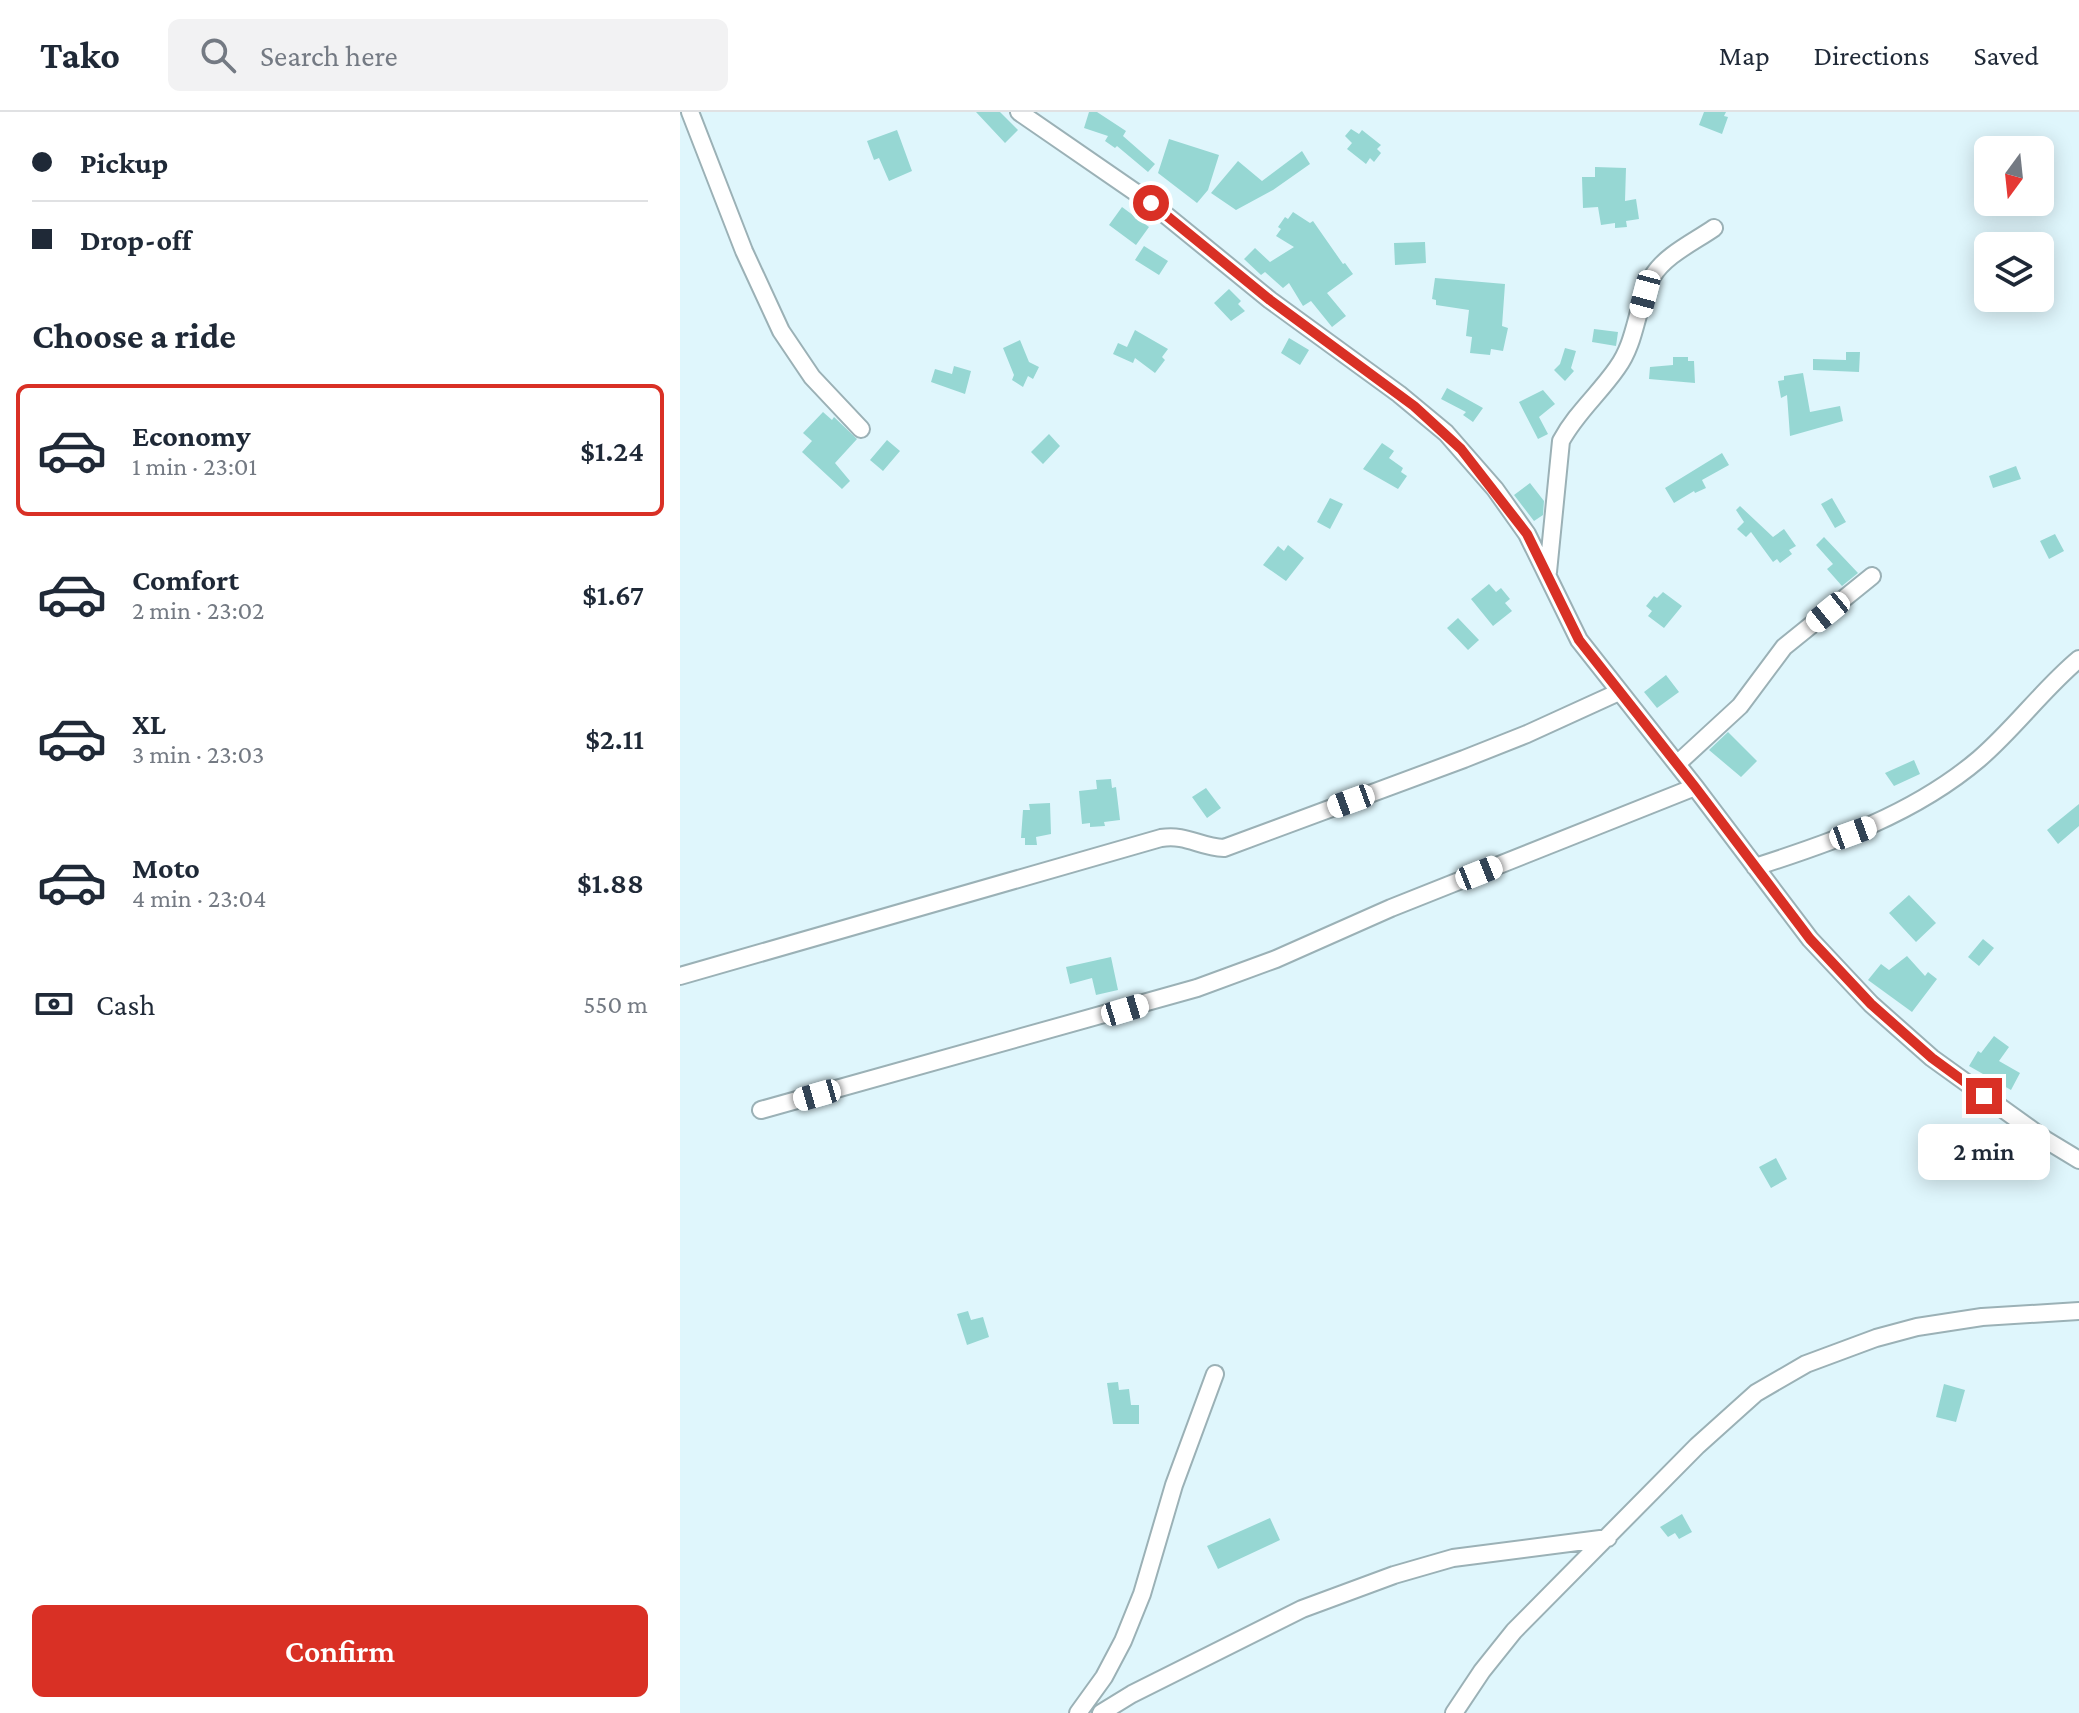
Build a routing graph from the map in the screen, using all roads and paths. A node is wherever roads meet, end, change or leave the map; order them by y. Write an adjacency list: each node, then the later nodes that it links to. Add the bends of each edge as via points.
1 (690, 112): 4 (street, via 781,331 812,377)
2 (1019, 112): 5 (street, via 1151,203 1429,418 1495,489)
3 (1714, 228): 5 (street, via 1653,275 1618,368 1561,441)
4 (861, 429)
5 (1548, 573): 8 (street, via 1579,640)
6 (1872, 576): 9 (street, via 1784,647 1740,706)
7 (2079, 659): 11 (street, via 1981,757 1935,792 1872,826)
8 (1619, 692): 9 (street); 12 (street, via 1464,759 1224,848 1176,836 1161,838)
9 (1677, 764): 10 (street)
10 (1695, 787): 11 (street); 13 (street, via 1197,988)
11 (1755, 867): 14 (street, via 1810,939 1871,1004 1942,1066)
12 (680, 976)
13 (761, 1110)
14 (2079, 1160)
15 (2079, 1311): 17 (street, via 1917,1327 1806,1364 1756,1393)
16 (1215, 1374): 18 (street, via 1142,1594 1104,1677)
17 (1608, 1538): 19 (street, via 1453,1558 1394,1575 1302,1609); 20 (street, via 1514,1631)
18 (1078, 1713)
19 (1101, 1713)
20 (1454, 1713)

